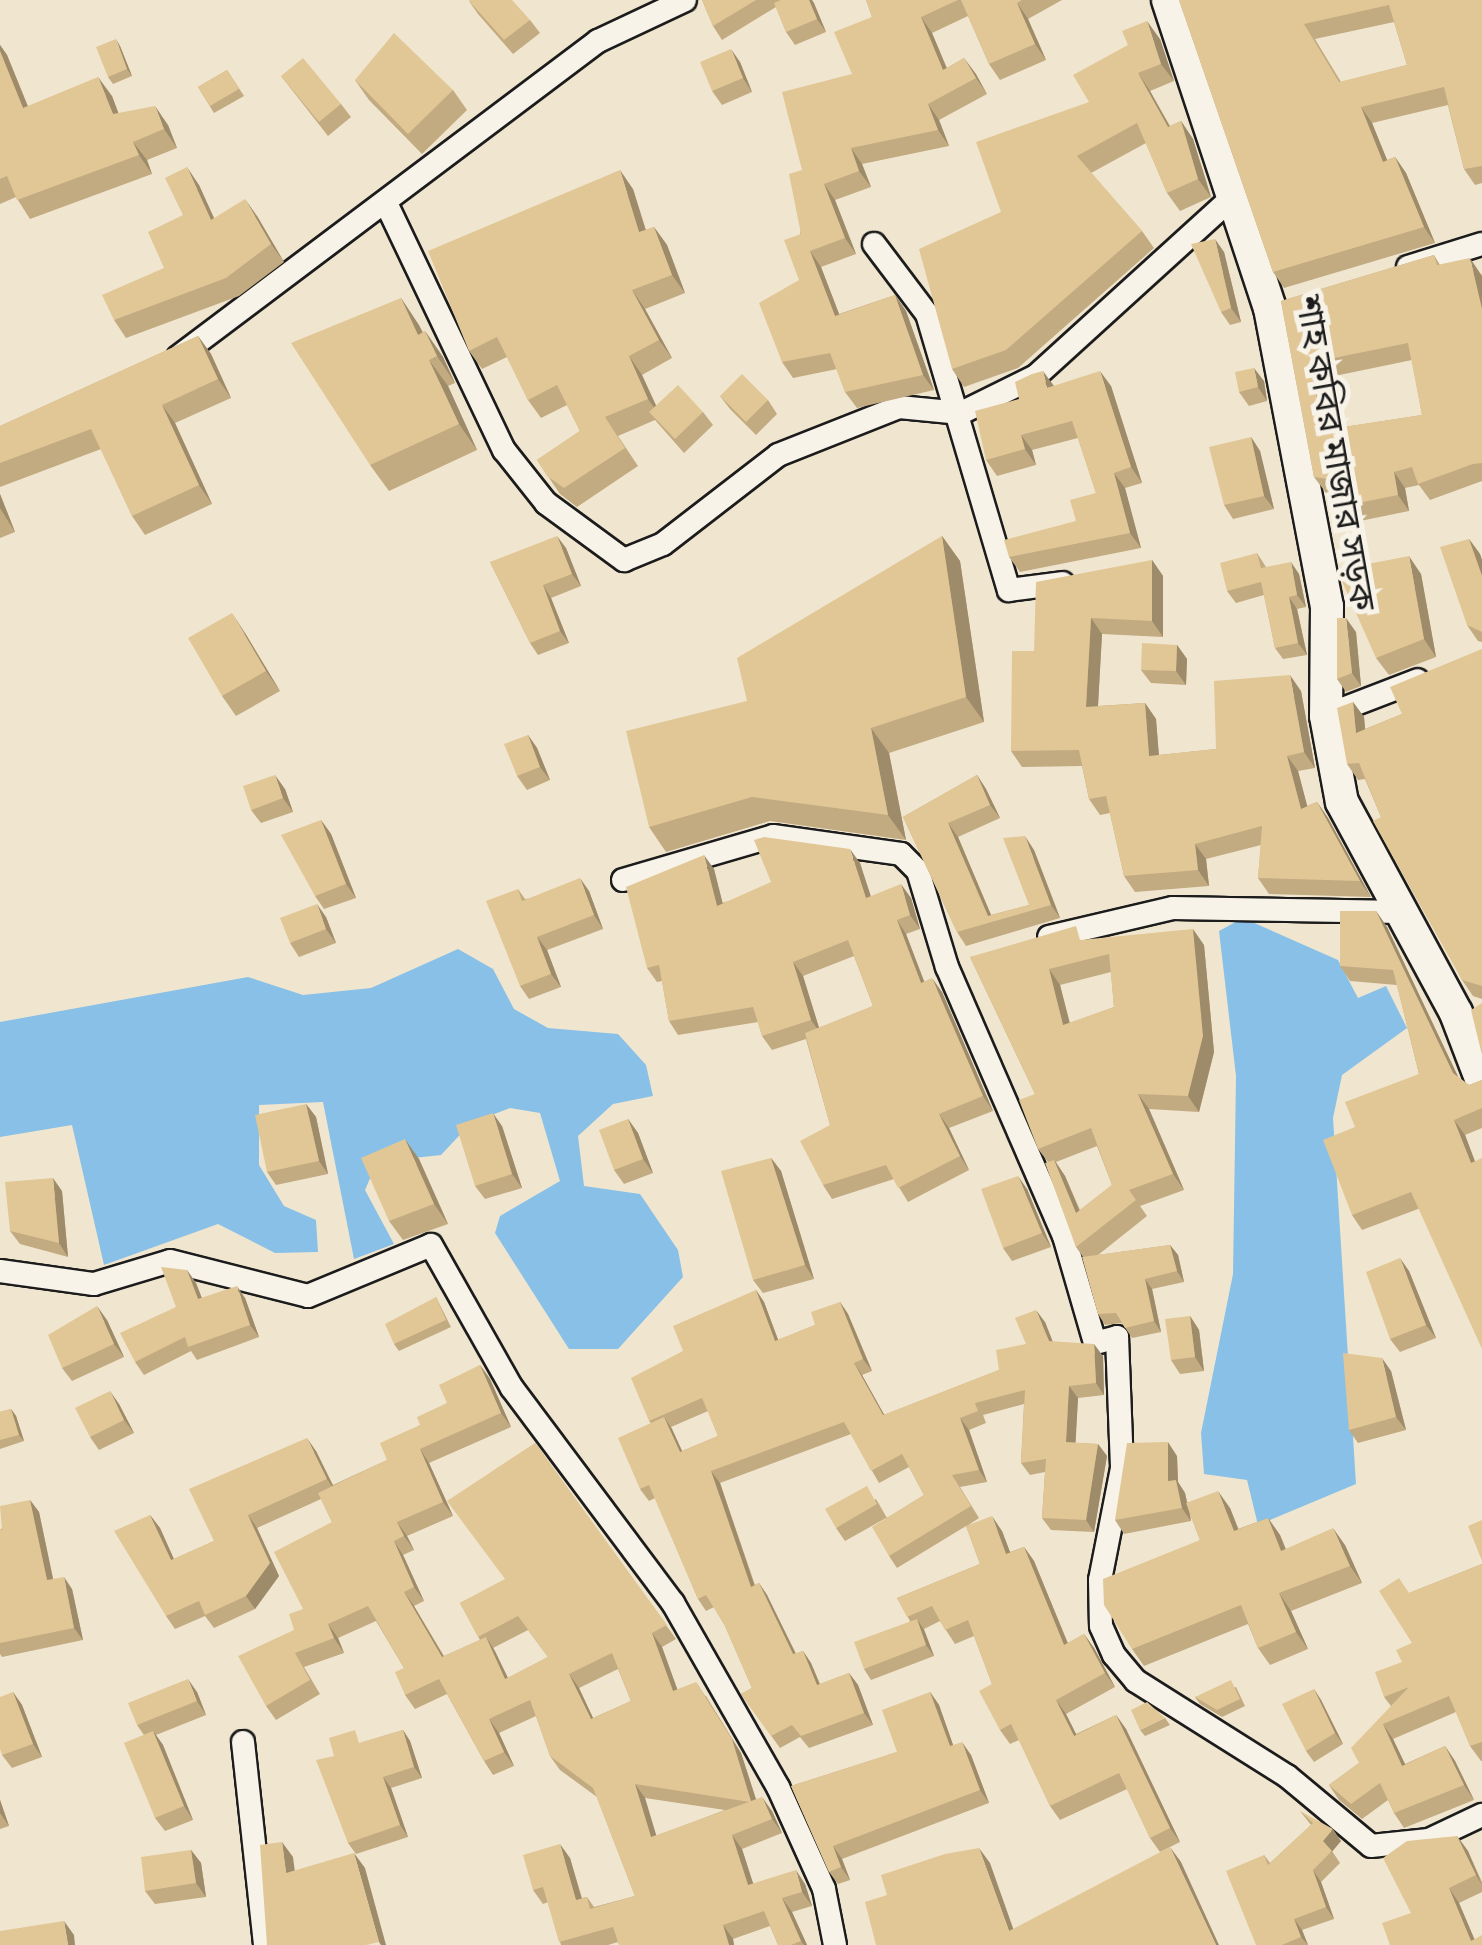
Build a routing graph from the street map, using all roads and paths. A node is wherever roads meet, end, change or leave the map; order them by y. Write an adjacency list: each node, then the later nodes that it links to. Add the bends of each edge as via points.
1 (685, 0): 4 (street, via 598,41)
2 (1168, 0): 3 (street, শাহ কবির মাজার সড়ক)
3 (1236, 195): 9 (street, via 1036,376); 12 (street, শাহ কবির মাজার সড়ক, via 1279,305 1327,606)
4 (386, 203): 8 (street); 9 (street, via 504,450 546,503 624,560 663,544 723,492 796,448 900,407)
5 (874, 244): 9 (street, via 926,314)
6 (1482, 244): 7 (street)
7 (1376, 276)
8 (160, 366)
9 (961, 413): 10 (street, via 1010,590)
10 (1092, 576)
11 (1447, 668): 12 (street)
12 (1326, 716): 14 (street, শাহ কবির মাজার সড়ক, via 1342,802)
13 (623, 880): 20 (street, via 773,836 901,854 918,871 1064,1236 1095,1343 1118,1337 1122,1468 1100,1580 1101,1626 1114,1654 1136,1681 1287,1776 1371,1846 1430,1840)
14 (1401, 912): 15 (street, via 1173,908); 16 (street, শাহ কবির মাজার সড়ক)
15 (1029, 945)
16 (1469, 1011): 17 (street, শাহ কবির মাজার সড়ক)
17 (1482, 1081)
18 (0, 1271): 22 (street, via 94,1284 170,1261 308,1296 431,1245 512,1388 672,1603 778,1787 824,1889)
19 (243, 1742): 21 (street)
20 (1482, 1815)
21 (264, 1945)
22 (835, 1945)

